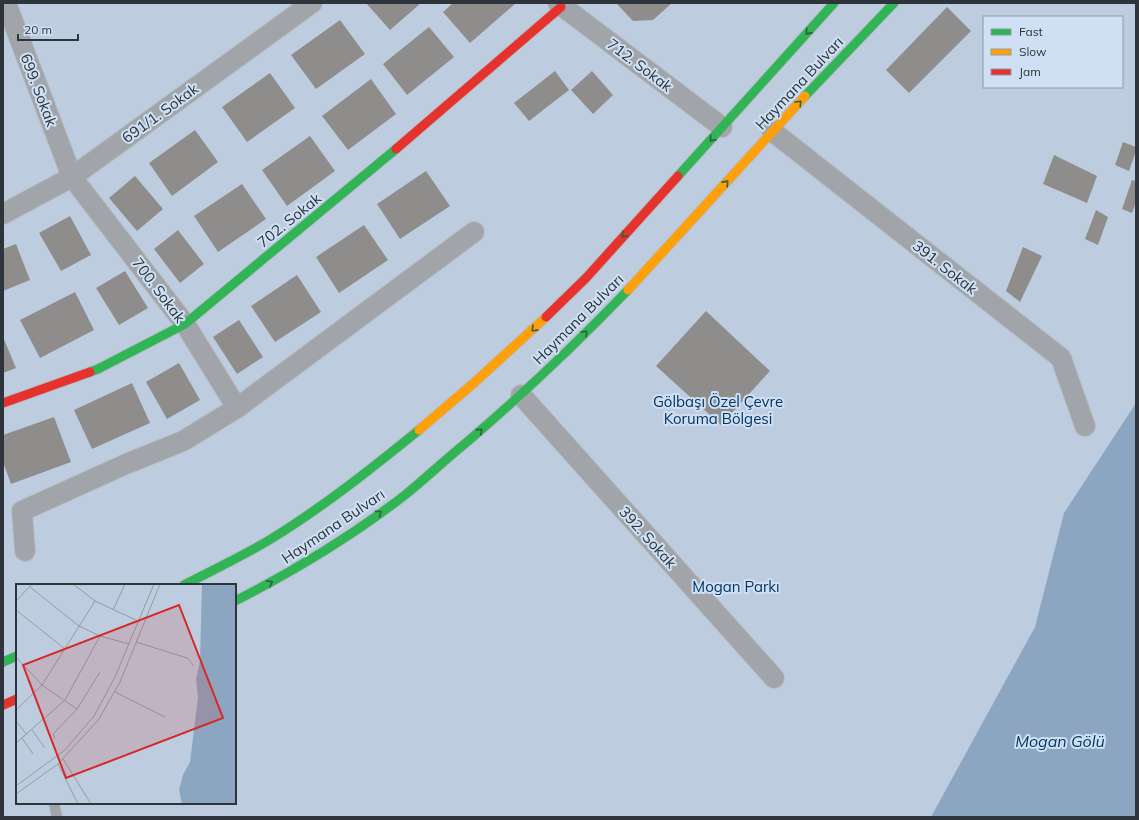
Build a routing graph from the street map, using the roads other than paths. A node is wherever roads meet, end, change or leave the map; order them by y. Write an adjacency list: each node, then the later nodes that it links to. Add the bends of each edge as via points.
1 (6, 3): 8 (street, 699. Sokak)
2 (834, 3): 6 (main road, Haymana Bulvarı, one-way to 6)
3 (894, 3): 7 (main road, Haymana Bulvarı, one-way to 3)
4 (310, 4): 8 (street, 691/1. Sokak)
5 (560, 5): 6 (street, 712. Sokak); 11 (main road, 702. Sokak, via 358,181)
6 (722, 127): 17 (main road, Haymana Bulvarı, one-way to 17, via 586,278 484,375 383,461 330,500 282,533)
7 (772, 131): 12 (main road, Haymana Bulvarı, one-way to 7, via 635,282); 15 (street, 391. Sokak, via 1061,358)
8 (72, 177): 9 (street, 691/1. Sokak); 11 (street, 700. Sokak)
9 (3, 214)
10 (474, 232): 14 (street)
11 (185, 324): 13 (main road, 702. Sokak, via 98,370); 14 (street, 700. Sokak)
12 (521, 395): 18 (main road, Haymana Bulvarı, one-way to 12, via 310,560 404,496); 21 (street, 392. Sokak)
13 (3, 403)
14 (237, 408): 16 (street, via 183,441 22,512)
15 (1085, 426)
16 (25, 551)
17 (186, 584)
18 (236, 601)
19 (16, 656): 20 (main road)
20 (3, 662)
21 (774, 678)
22 (16, 699): 23 (main road)
23 (3, 705)
24 (54, 804): 25 (lane)
25 (57, 817)

